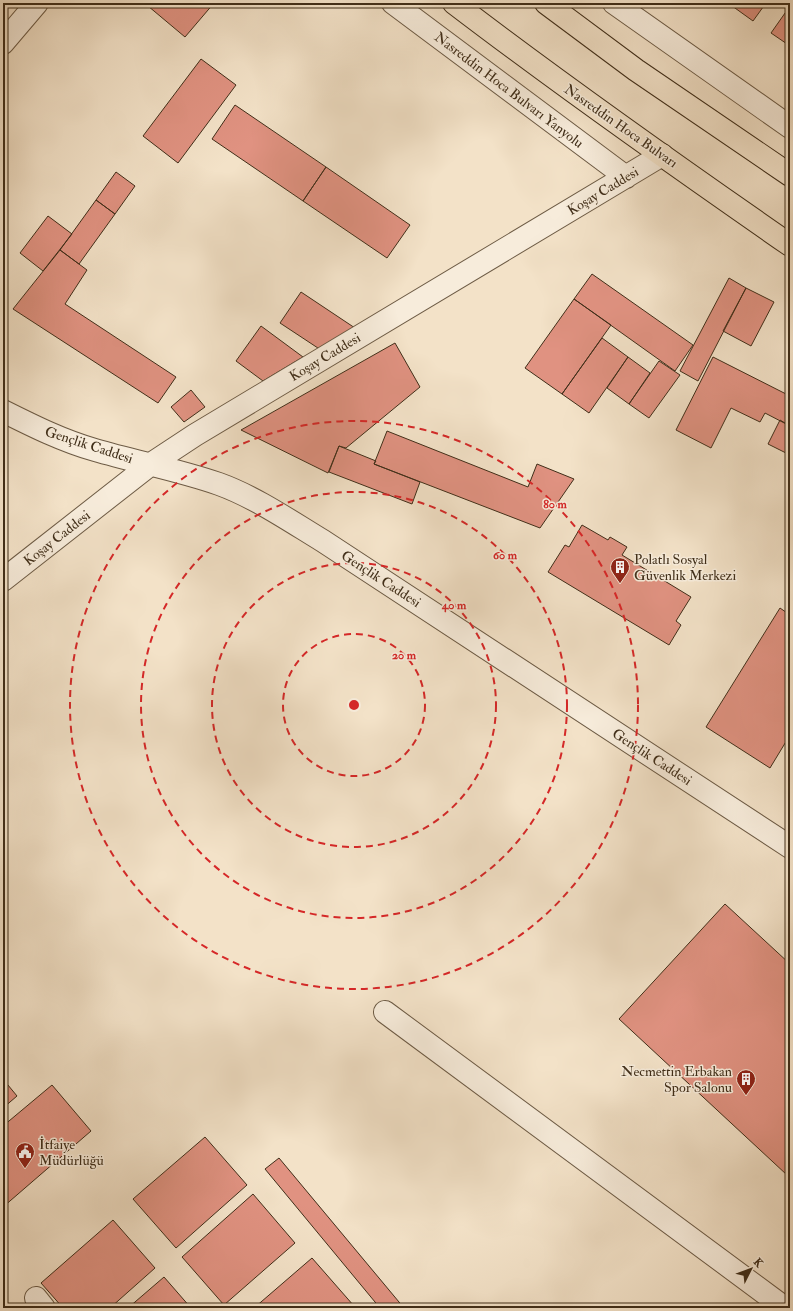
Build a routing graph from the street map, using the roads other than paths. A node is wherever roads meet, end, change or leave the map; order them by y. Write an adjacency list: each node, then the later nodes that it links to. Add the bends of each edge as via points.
1 (36, 3): 6 (street)
2 (393, 3): 10 (street, Nasreddin Hoca Bulvarı Yanyolu)
3 (454, 3): 8 (highway, Nasreddin Hoca Bulvarı)
4 (546, 3): 9 (highway, via 636,70)
5 (614, 3): 7 (street)
6 (3, 43)
7 (790, 127)
8 (662, 155): 10 (street, Koşay Caddesi); 11 (highway, Nasreddin Hoca Bulvarı)
9 (790, 175)
10 (626, 177): 13 (street, Koşay Caddesi, via 195,435)
11 (790, 245)
12 (3, 411): 13 (street, Gençlik Caddesi, via 50,434 94,450)
13 (151, 464): 14 (street, Koşay Caddesi); 15 (street, Gençlik Caddesi, via 219,485 261,504 323,541)
14 (3, 580)
15 (790, 847)
16 (385, 1012): 17 (street)
17 (785, 1308)

